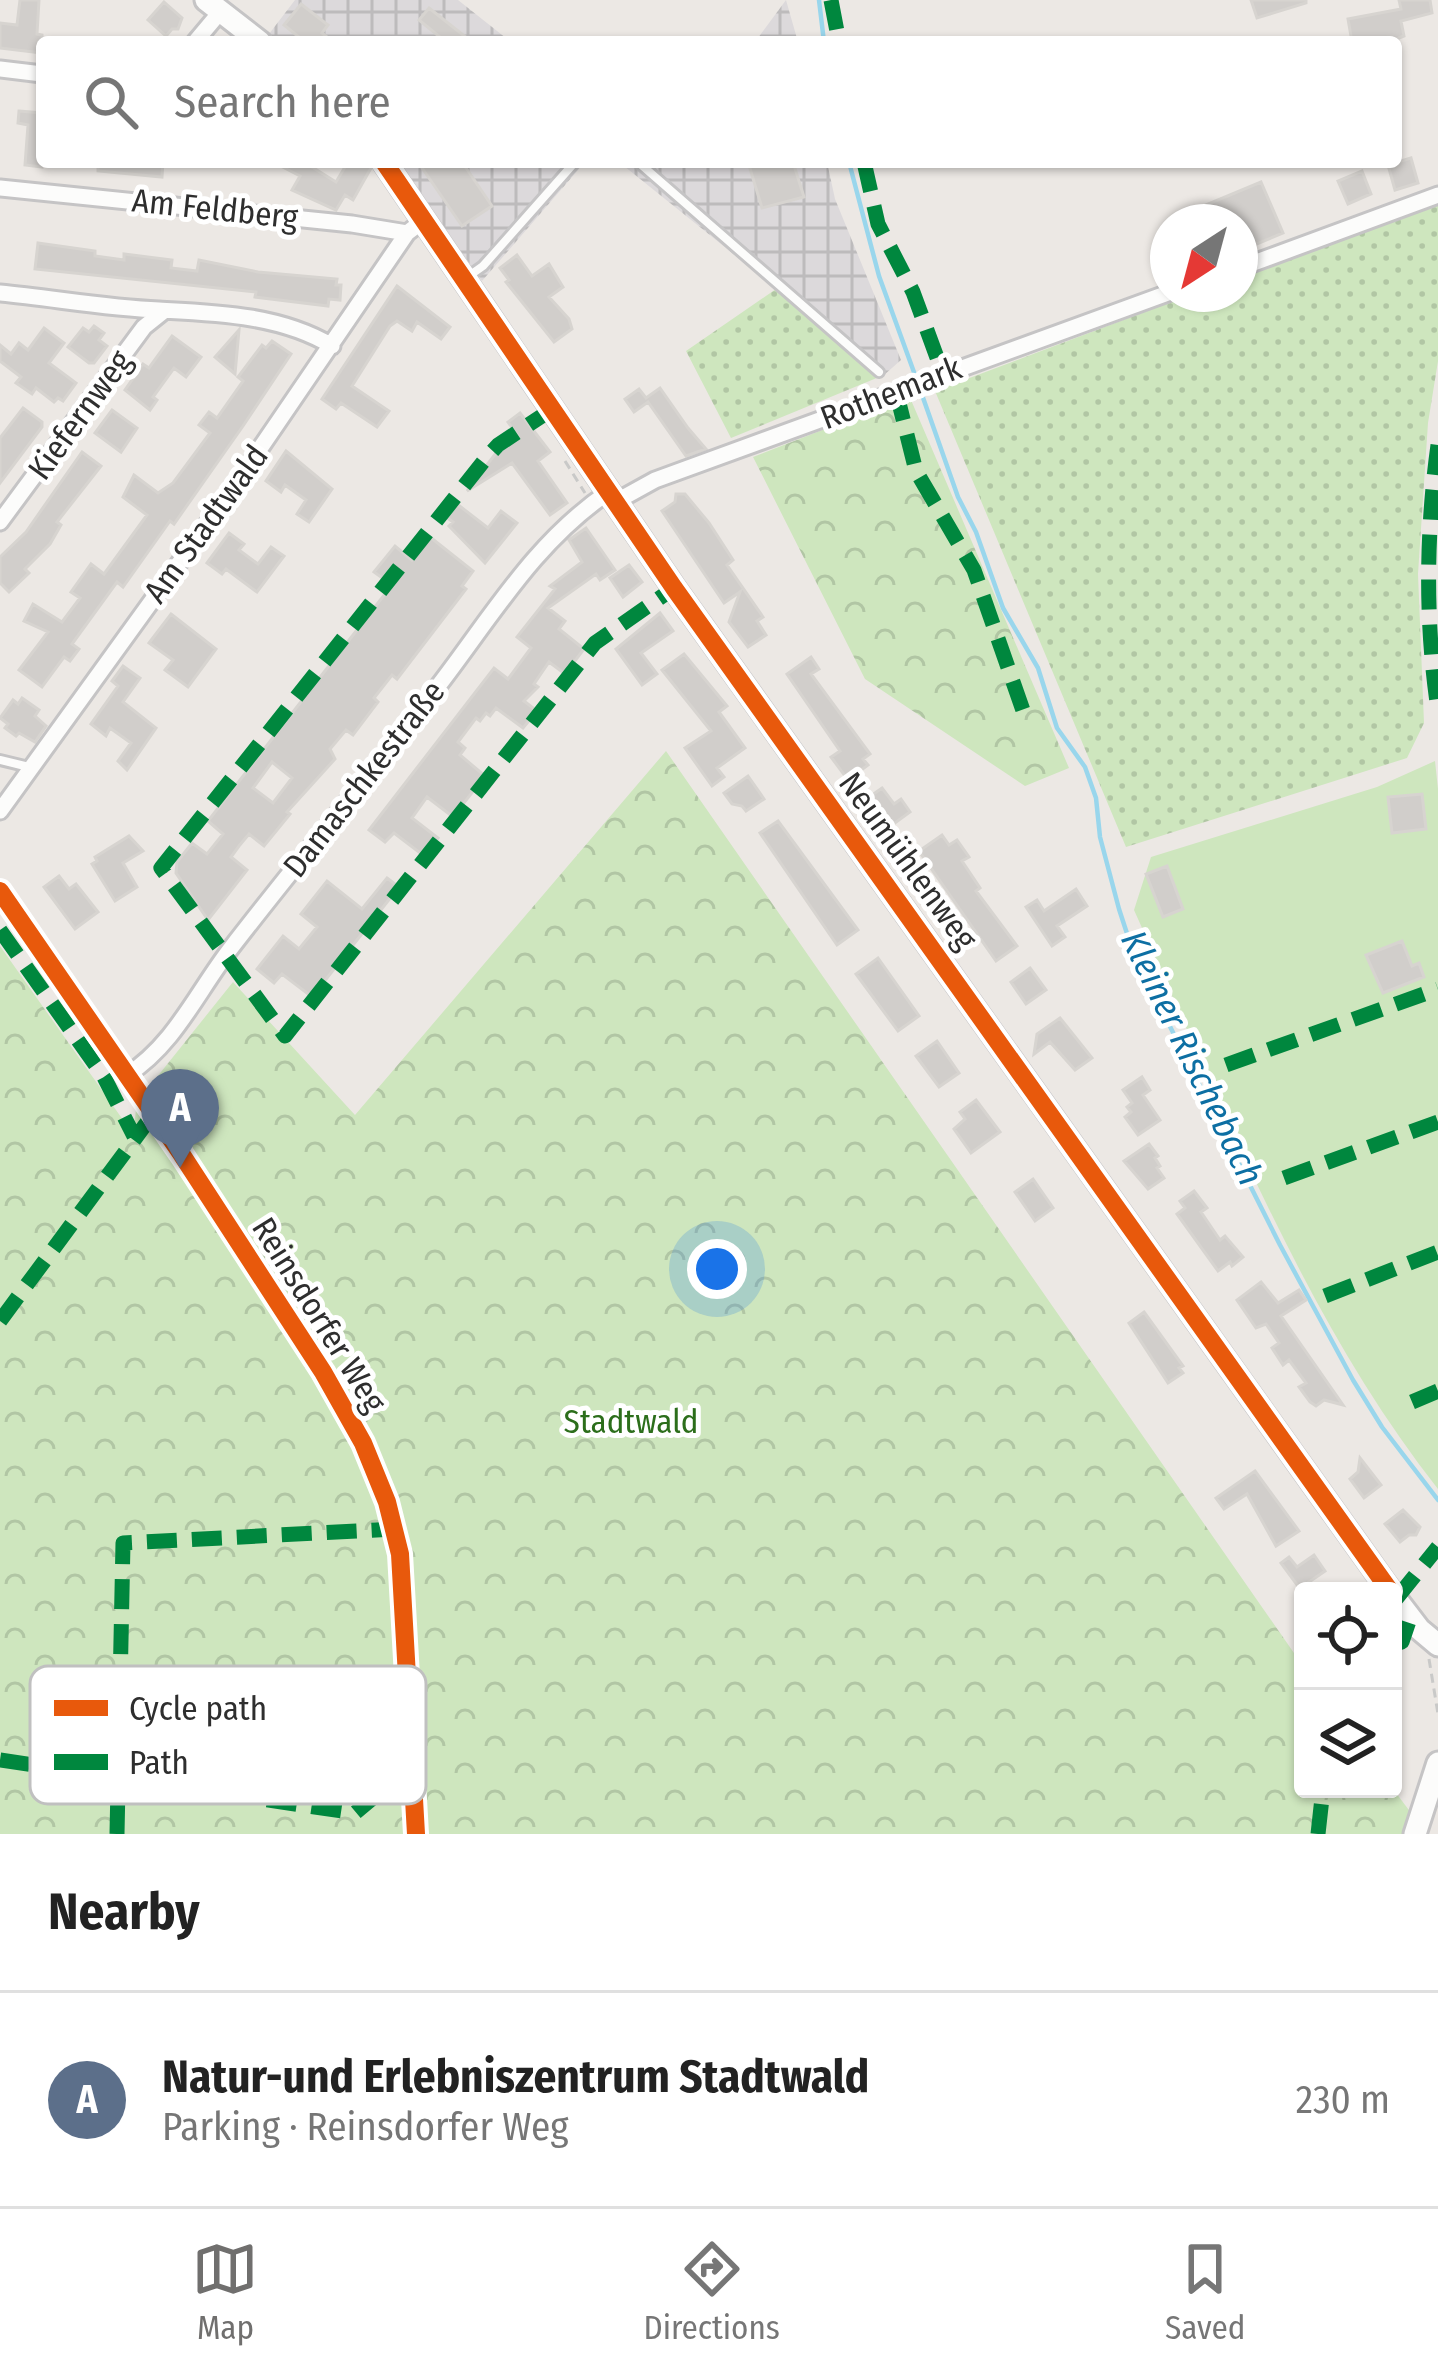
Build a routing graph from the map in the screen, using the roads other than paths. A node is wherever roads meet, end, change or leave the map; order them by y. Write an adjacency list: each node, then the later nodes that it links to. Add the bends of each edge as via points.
1 (213, 6): 2 (street); 3 (street)
2 (198, 36)
3 (252, 36)
4 (0, 69): 5 (street)
5 (36, 73)
6 (387, 168): 11 (street, Neumühlenweg)
7 (569, 168): 13 (lane)
8 (645, 168): 18 (lane)
9 (0, 188): 11 (street, Am Feldberg)
10 (1438, 195): 12 (street)
11 (416, 226): 13 (street, Neumühlenweg); 17 (street, Am Stadtwald)
12 (1258, 261)
13 (465, 279): 19 (street, Neumühlenweg)
14 (0, 293): 16 (street, Kiefernweg)
15 (1150, 299): 19 (street, Rothemark)
16 (164, 310): 17 (street, Kiefernweg, via 260,321); 20 (street, Kiefernweg)
17 (332, 346): 22 (street, Am Stadtwald)
18 (879, 372)
19 (613, 496): 25 (street, Damaschkestraße, via 550,538 226,953 187,1017); 26 (street, Neumühlenweg)
20 (0, 522)
21 (0, 760): 22 (lane)
22 (31, 768): 23 (street, Am Stadtwald)
23 (0, 811)
24 (0, 891): 25 (street, Reinsdorfer Weg)
25 (128, 1075): 29 (street, Reinsdorfer Weg, via 363,1443 387,1502 403,1582)
26 (1384, 1582)
27 (1402, 1606): 28 (street, Neumühlenweg)
28 (1432, 1647)
29 (407, 1666)
30 (1438, 1763): 33 (street)
31 (414, 1804): 32 (street, Reinsdorfer Weg)
32 (416, 1834)
33 (1415, 1834)

